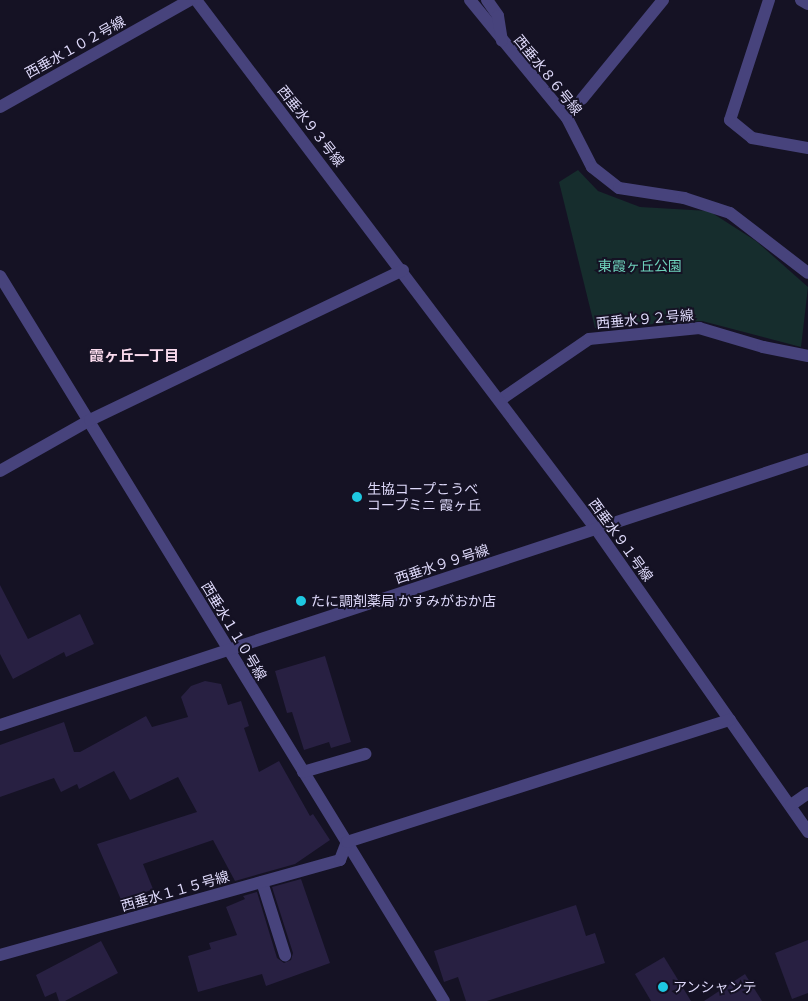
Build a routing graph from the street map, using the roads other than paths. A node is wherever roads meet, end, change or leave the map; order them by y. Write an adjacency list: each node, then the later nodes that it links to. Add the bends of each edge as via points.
1 (190, 0): 11 (street, 西垂水１０２号線)
2 (196, 0): 13 (street, 西垂水９３号線)
3 (470, 0): 9 (street, 西垂水８６号線)
4 (487, 0): 9 (street, via 498,16)
5 (663, 0): 10 (street)
6 (769, 0): 12 (street, via 730,120 752,138)
7 (801, 0): 8 (street)
8 (808, 4)
9 (502, 42): 14 (street, 西垂水８６号線, via 567,118 592,167 620,188 684,198 730,213)
10 (582, 99)
11 (0, 106)
12 (808, 148)
13 (403, 270): 17 (street, 西垂水９１号線); 18 (street)
14 (808, 273)
15 (0, 276): 18 (street, 西垂水１１０号線)
16 (808, 356): 17 (street, 西垂水９２号線, via 699,328 589,339)
17 (500, 400): 21 (street, 西垂水９１号線)
18 (90, 420): 20 (street); 22 (street, 西垂水１１０号線)
19 (808, 459): 21 (street, 西垂水９９号線)
20 (0, 471)
21 (596, 529): 22 (street, 西垂水９９号線); 23 (street, 西垂水９１号線)
22 (228, 651): 24 (street, 西垂水９９号線); 26 (street, 西垂水１１０号線)
23 (730, 720): 28 (street, 西垂水９１号線); 30 (street)
24 (0, 724)
25 (365, 754): 26 (street)
26 (303, 772): 30 (street, 西垂水１１０号線)
27 (808, 792): 28 (street)
28 (790, 805): 29 (street, 西垂水９１号線)
29 (808, 832)
30 (347, 842): 31 (street, 西垂水１１５号線, via 340,860); 34 (street, 西垂水１１０号線)
31 (262, 882): 32 (street, 西垂水１１５号線); 33 (street)
32 (0, 955)
33 (285, 955)
34 (444, 1001)

